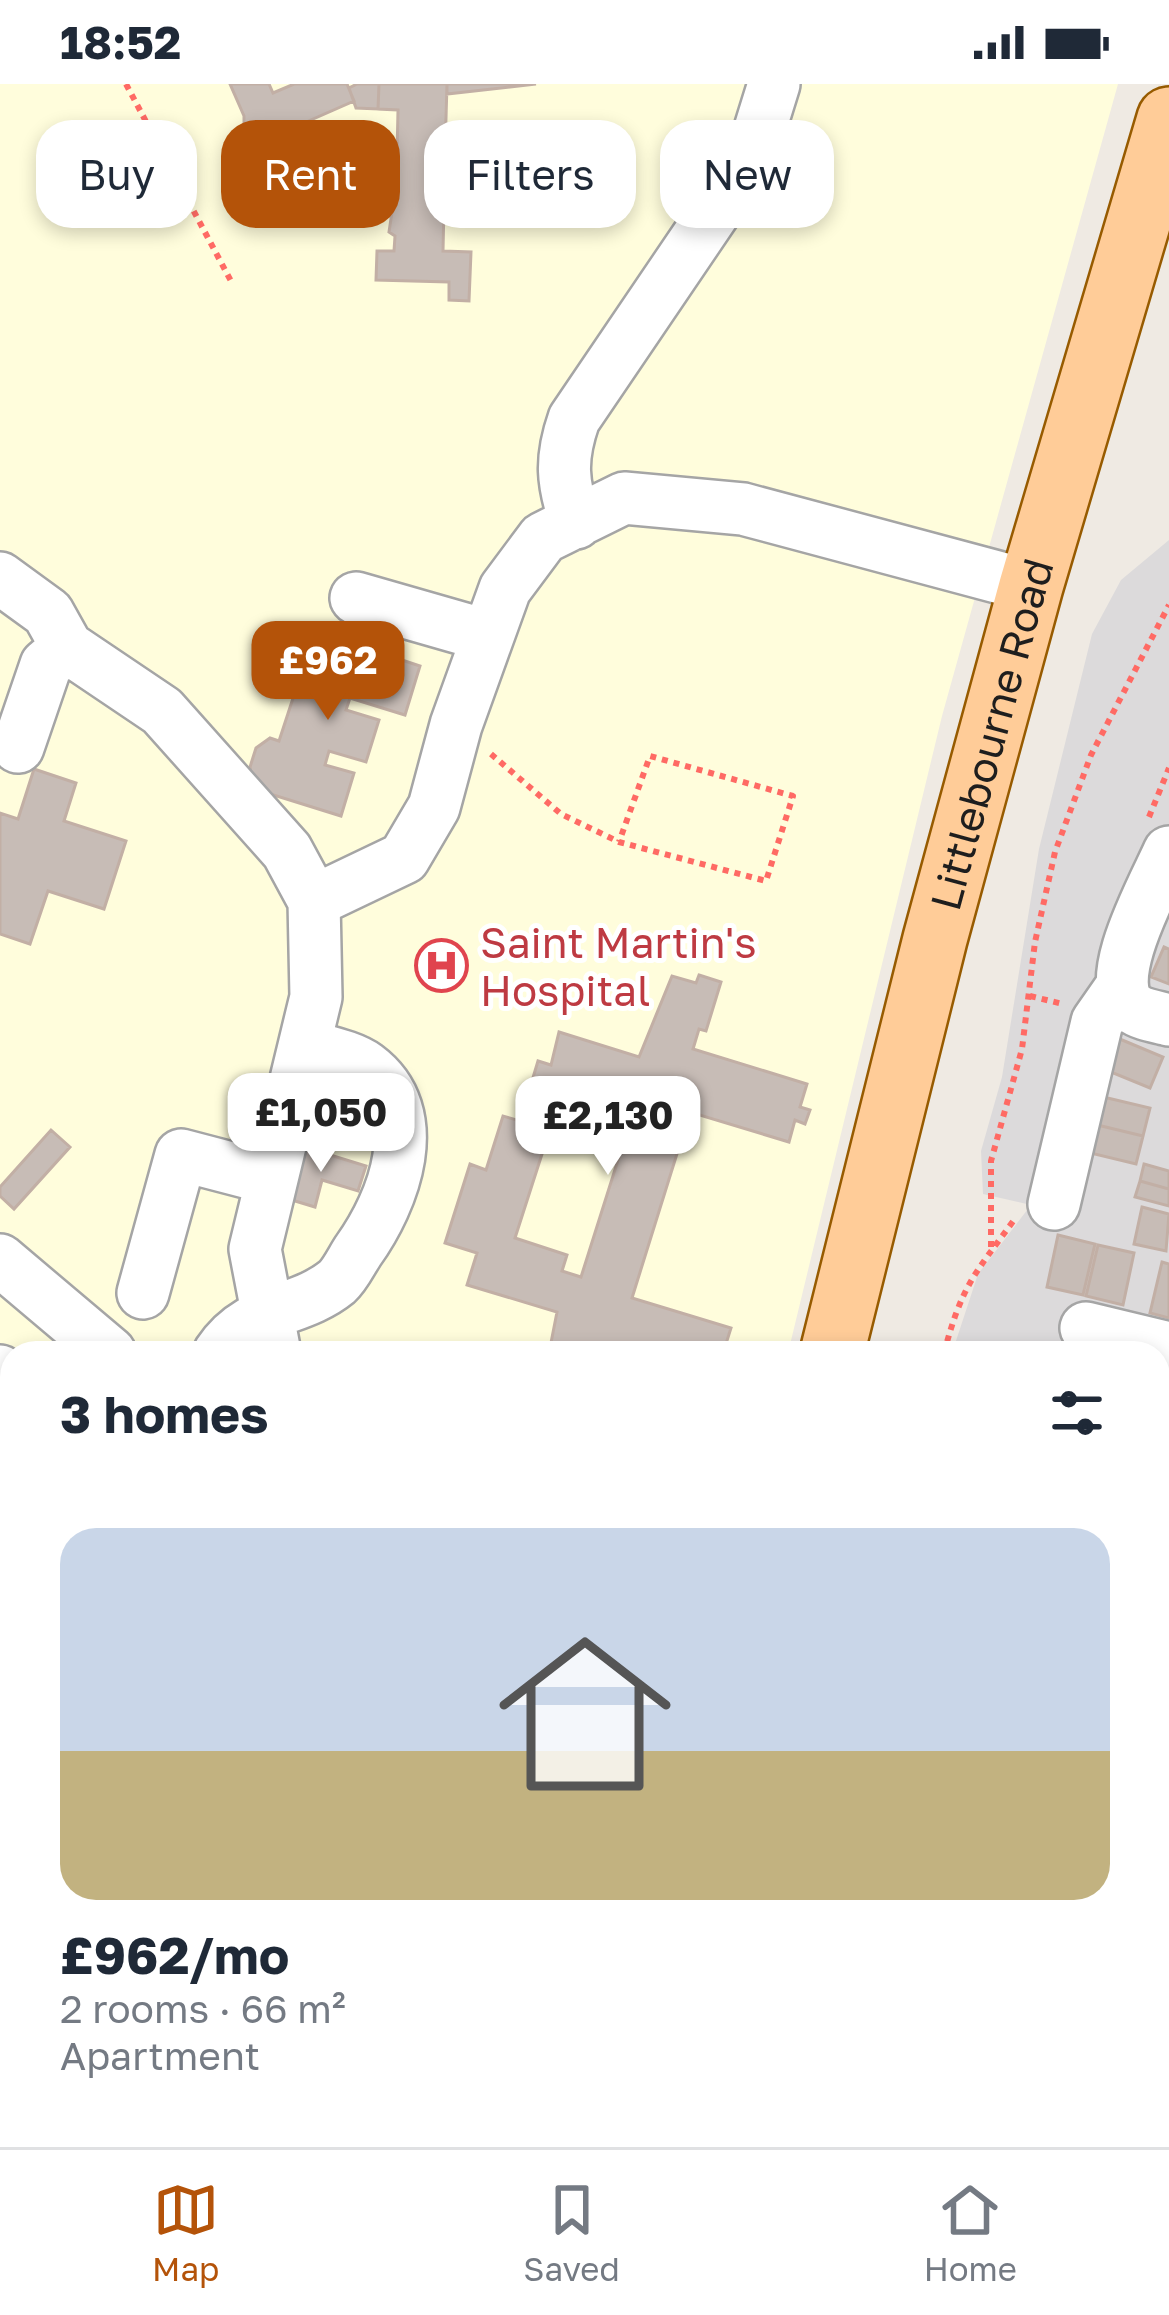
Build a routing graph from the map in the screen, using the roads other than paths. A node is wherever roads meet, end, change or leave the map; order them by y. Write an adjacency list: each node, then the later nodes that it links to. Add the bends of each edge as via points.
1 (774, 84): 3 (street, via 751,158 574,419 562,483)
2 (1169, 119): 5 (main road, Littlebourne Road)
3 (576, 523): 5 (street, via 624,498 689,501); 7 (street, via 543,538 505,589)
4 (0, 578): 8 (street, via 47,614)
5 (1031, 586): 23 (main road, Littlebourne Road)
6 (356, 598): 7 (street)
7 (485, 635): 11 (street, via 434,807 404,858)
8 (68, 647): 9 (street, via 46,665); 11 (street, via 162,711 287,851)
9 (18, 747)
10 (1169, 852): 12 (street, via 1121,967)
11 (314, 901): 14 (street, via 316,997)
12 (1120, 989): 13 (street, via 1133,1008); 16 (street, via 1097,1022)
13 (1169, 1021)
14 (305, 1045): 15 (street); 20 (street, via 366,1066 396,1103 402,1155 376,1226 337,1282)
15 (269, 1178): 18 (street, via 181,1155); 20 (street, via 255,1249)
16 (1054, 1204)
17 (0, 1260): 21 (street)
18 (143, 1293)
19 (1086, 1328): 24 (street)
20 (270, 1333): 22 (street, via 232,1334)
21 (92, 1341)
22 (227, 1341)
23 (835, 1341)
24 (1140, 1341)

